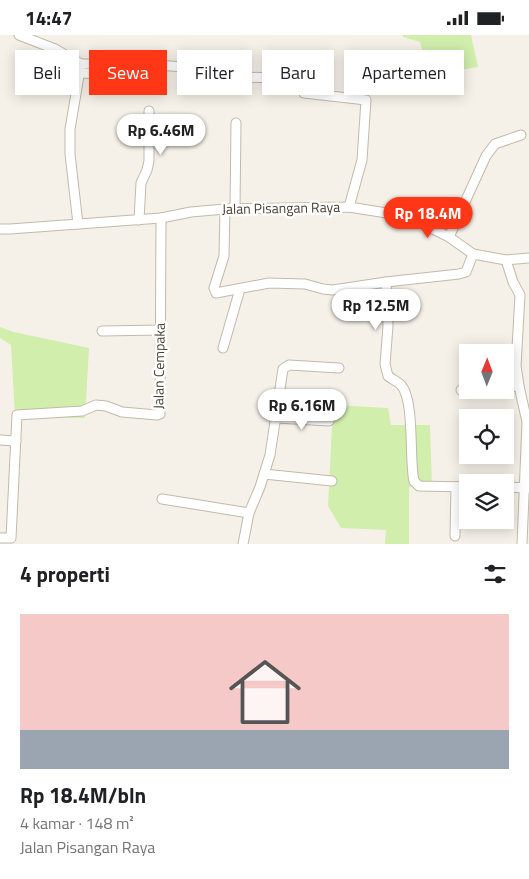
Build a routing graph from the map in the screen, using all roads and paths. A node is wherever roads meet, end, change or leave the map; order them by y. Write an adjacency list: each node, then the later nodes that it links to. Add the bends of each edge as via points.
1 (19, 35): 2 (street, via 55,49)
2 (80, 69): 3 (street); 7 (street, via 184,65 213,69 216,76 303,79 304,93 366,99 362,160); 12 (street, via 70,129)
3 (89, 70)
4 (149, 111): 11 (street, via 149,161 140,183)
5 (236, 123): 8 (street)
6 (521, 135): 14 (street, via 495,144 486,155)
7 (349, 207): 8 (street, Jalan Pisangan Raya); 14 (street, Jalan Pisangan Raya, via 404,216)
8 (235, 208): 9 (street, Jalan Pisangan Raya)
9 (225, 209): 10 (street, Jalan Pisangan Raya); 19 (street, via 224,256 214,290 216,293)
10 (161, 218): 11 (street, Jalan Pisangan Raya); 20 (street, Jalan Cempaka)
11 (139, 220): 12 (street, Jalan Pisangan Raya)
12 (78, 224): 13 (street, Jalan Pisangan Raya)
13 (0, 229)
14 (450, 237): 15 (street, Jalan Pisangan Raya)
15 (473, 254): 17 (street, Jalan Pisangan Raya); 18 (street, via 466,271 459,274)
16 (529, 258): 17 (street, Jalan Pisangan Raya)
17 (506, 261): 25 (street, via 520,295 516,351)
18 (386, 281): 19 (street, via 333,289 286,282); 33 (street, via 388,326 385,364 388,376 401,385 406,396 414,481 419,486)
19 (240, 289): 22 (street)
20 (160, 330): 21 (street); 30 (street, Jalan Cempaka, via 159,415 96,405 82,411 22,414 17,416)
21 (102, 331)
22 (224, 348)
23 (339, 368): 26 (street, via 286,366 282,372)
24 (514, 386): 25 (street)
25 (519, 386): 28 (street)
26 (276, 418): 27 (street); 31 (street)
27 (329, 421)
28 (528, 422): 35 (street)
29 (0, 440): 30 (street)
30 (16, 441): 40 (street, Jalan Cempaka)
31 (264, 474): 32 (street); 37 (street)
32 (332, 481)
33 (456, 487): 38 (street)
34 (514, 487): 35 (street)
35 (527, 488): 42 (street)
36 (162, 499): 37 (street)
37 (249, 513): 41 (street)
38 (454, 537)
39 (0, 538): 40 (street, Jalan Cempaka)
40 (11, 541)
41 (247, 544)
42 (522, 544)

